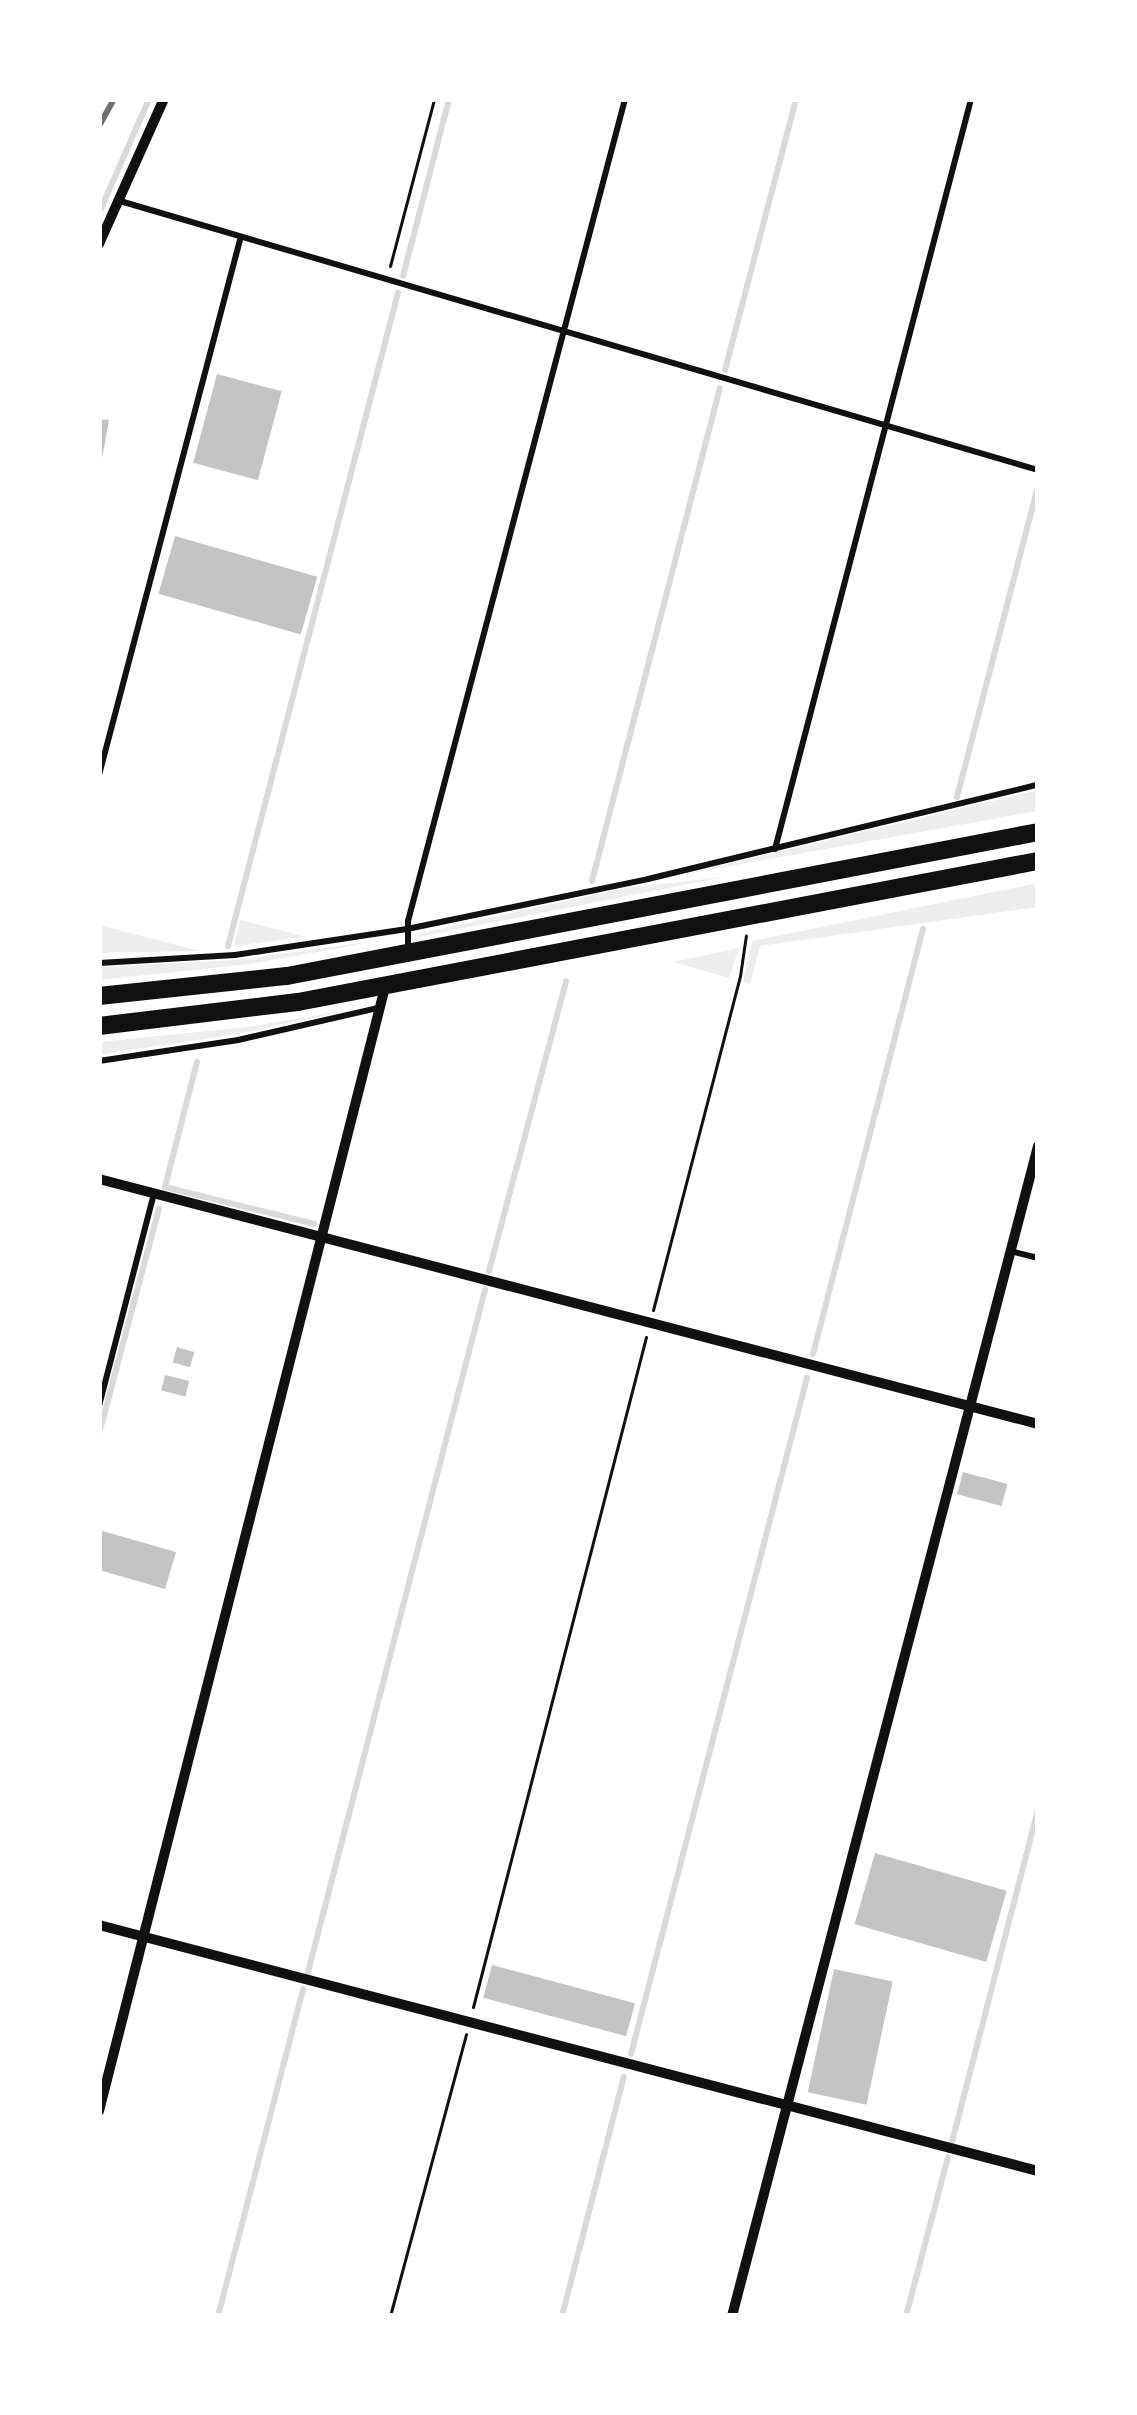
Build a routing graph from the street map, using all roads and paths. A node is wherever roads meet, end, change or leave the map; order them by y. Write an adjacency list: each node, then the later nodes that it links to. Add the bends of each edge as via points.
1 (164, 99): 5 (street)
2 (434, 99): 8 (path)
3 (625, 99): 9 (lane)
4 (971, 99): 10 (lane)
5 (120, 201): 6 (lane); 7 (street)
6 (240, 240): 8 (lane); 12 (lane)
7 (99, 244)
8 (386, 281): 9 (lane)
9 (564, 332): 10 (lane); 18 (lane)
10 (886, 427): 11 (lane); 15 (lane)
11 (1038, 470)
12 (99, 775)
13 (1038, 785): 15 (lane)
14 (1038, 832): 19 (highway)
15 (776, 849): 18 (lane)
16 (1038, 861): 17 (highway)
17 (743, 918): 22 (highway); 31 (path, via 740,976)
18 (407, 929): 19 (lane); 20 (lane, via 235,955)
19 (409, 954): 21 (highway)
20 (99, 963)
21 (99, 996)
22 (384, 997): 23 (highway); 24 (lane, via 238,1040); 28 (street)
23 (99, 1026)
24 (99, 1061)
25 (1038, 1146): 29 (street)
26 (99, 1179): 27 (street)
27 (154, 1194): 28 (street); 32 (lane)
28 (325, 1239): 31 (street); 36 (street)
29 (1010, 1251): 30 (lane); 33 (street)
30 (1038, 1258)
31 (649, 1323): 33 (street); 37 (path)
32 (99, 1406)
33 (968, 1406): 34 (street); 38 (street)
34 (1038, 1424)
35 (99, 1925): 36 (street)
36 (144, 1937): 37 (street); 39 (street)
37 (469, 2022): 38 (street); 41 (path)
38 (787, 2104): 40 (street); 42 (street)
39 (99, 2111)
40 (1038, 2171)
41 (390, 2316)
42 (732, 2316)

